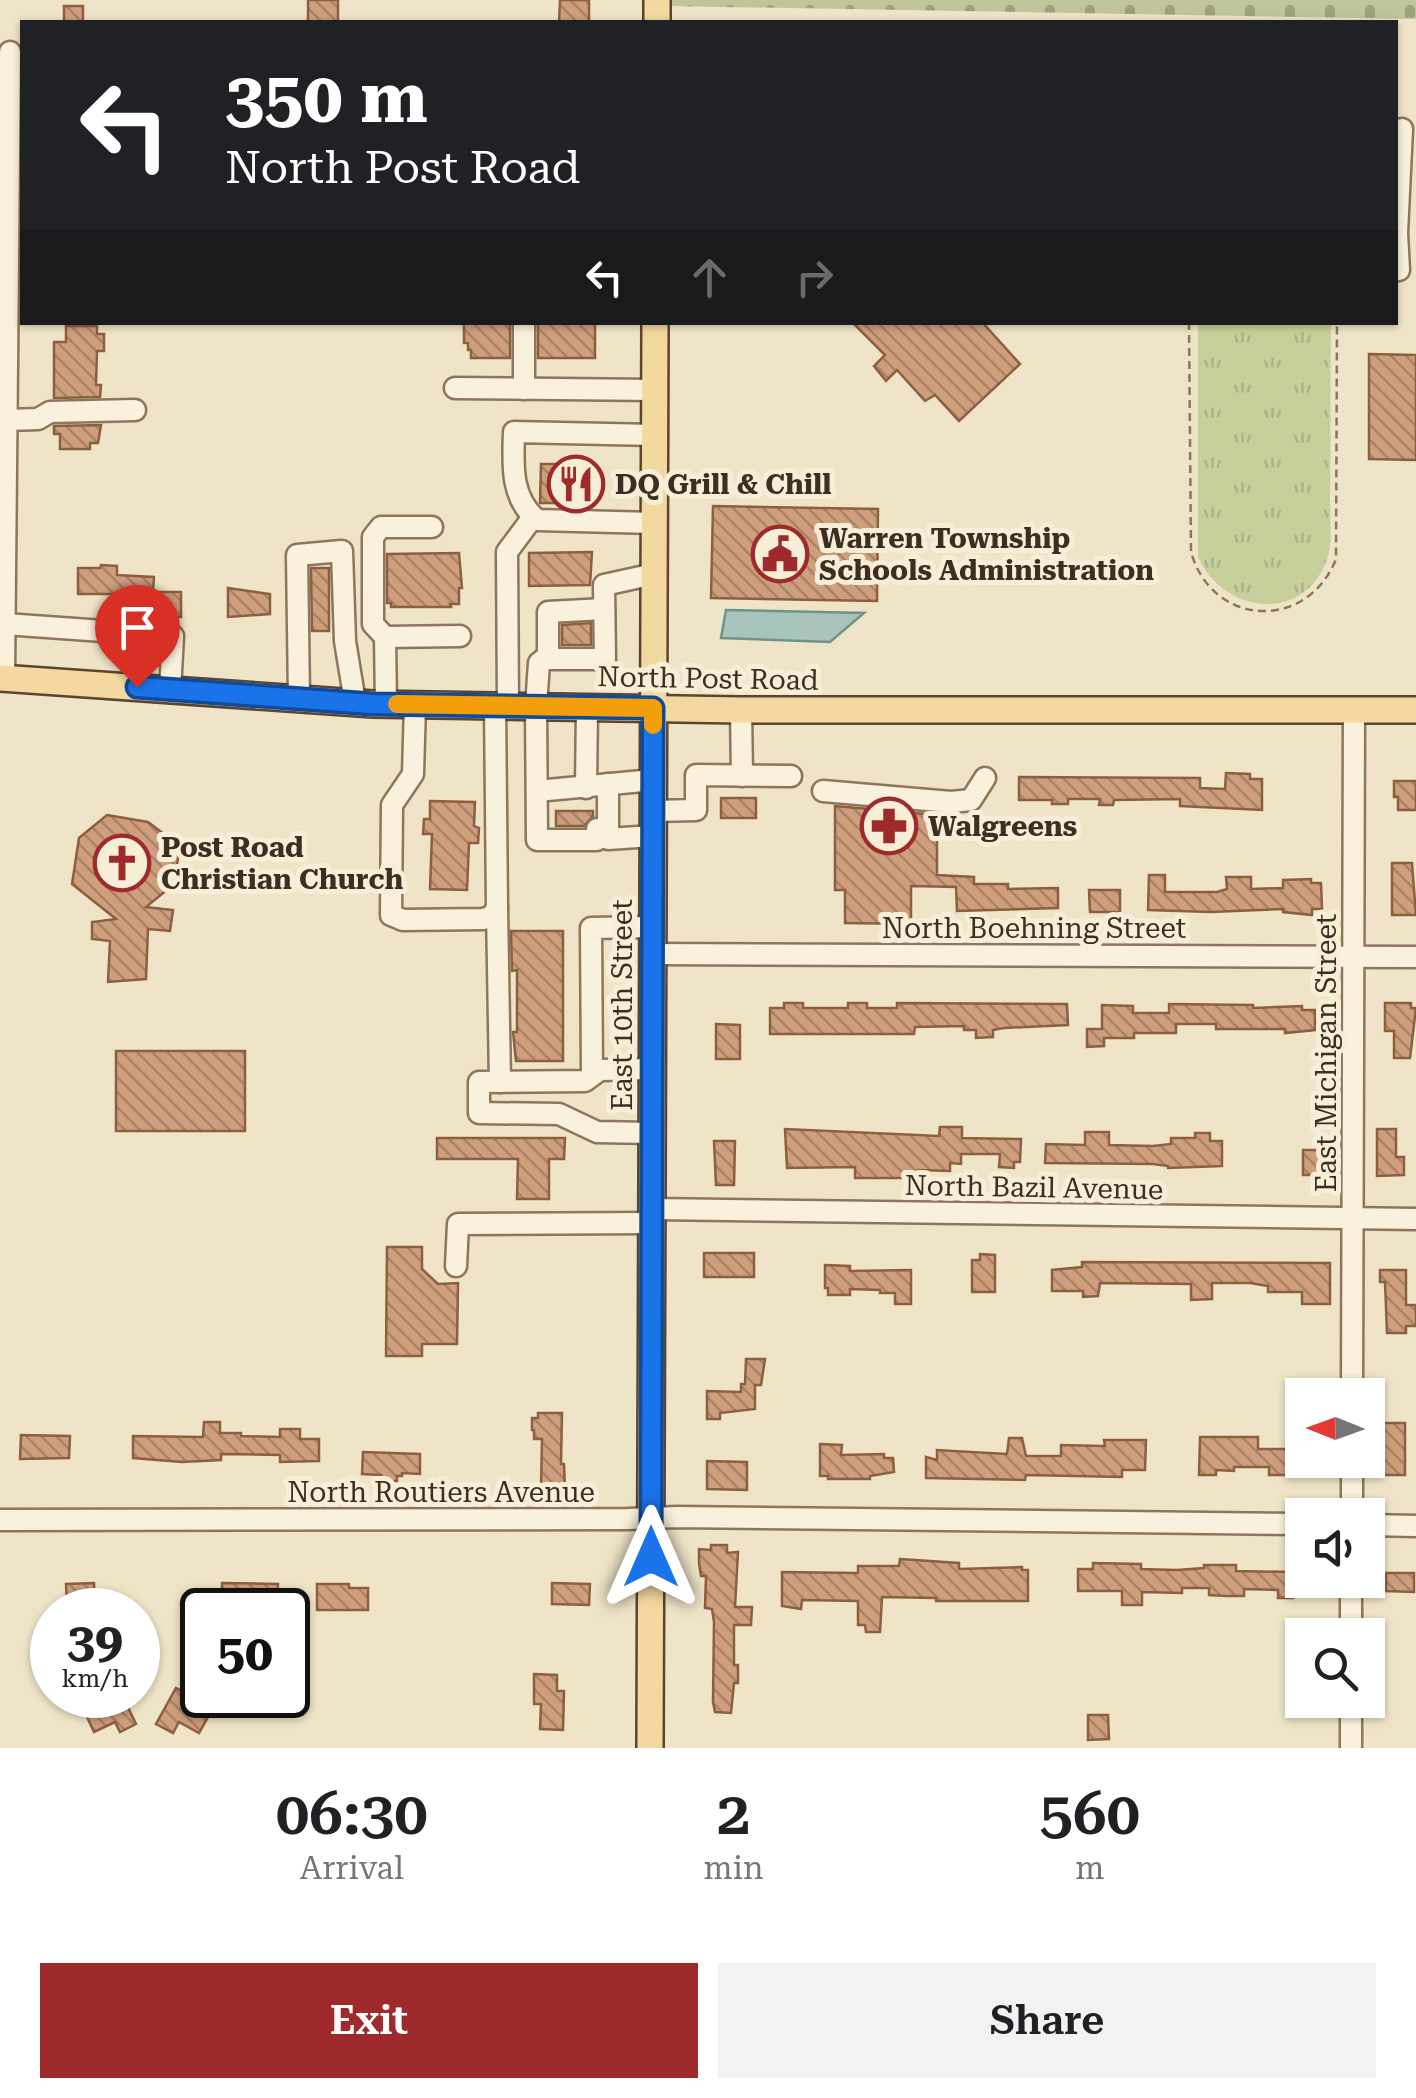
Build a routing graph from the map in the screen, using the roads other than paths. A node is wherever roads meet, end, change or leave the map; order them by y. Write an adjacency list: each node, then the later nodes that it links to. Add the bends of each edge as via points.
1 (10, 52): 12 (street)
2 (1402, 128): 3 (street)
3 (1398, 201)
4 (1398, 228): 5 (street)
5 (1403, 270)
6 (524, 325): 9 (street)
7 (655, 325): 10 (main road, East 10th Street)
8 (455, 388): 9 (street)
9 (524, 389): 10 (street)
10 (655, 390): 13 (main road, East 10th Street)
11 (136, 410): 12 (street)
12 (7, 420): 14 (street)
13 (654, 435): 15 (street, via 514,432 513,480); 16 (main road, East 10th Street)
14 (3, 473): 18 (street)
15 (533, 517): 16 (street); 31 (street, via 507,552)
16 (654, 523): 19 (main road, East 10th Street)
17 (432, 527): 23 (street, via 375,531 373,624)
18 (3, 559): 21 (street)
19 (654, 574): 20 (street, via 604,585); 34 (main road, East 10th Street)
20 (604, 609): 24 (street, via 548,612); 24 (street, via 605,659)
21 (5, 624): 25 (street); 26 (street, via 173,636)
22 (460, 636): 23 (street)
23 (385, 637): 29 (street)
24 (548, 658): 32 (street, via 540,663)
25 (2, 678): 26 (main road, North Post Road)
26 (170, 690): 27 (main road, North Post Road)
27 (299, 698): 28 (main road, North Post Road); 28 (street, via 298,554 342,551)
28 (356, 702): 29 (main road, North Post Road)
29 (386, 704): 30 (main road, North Post Road)
30 (415, 704): 31 (main road, North Post Road); 47 (street, via 413,774 392,805 391,915 483,919)
31 (502, 706): 32 (main road, North Post Road); 47 (street)
32 (536, 706): 33 (main road, North Post Road); 43 (street)
33 (587, 707): 34 (main road, North Post Road); 42 (street)
34 (653, 708): 35 (main road, North Post Road); 41 (main road, East 10th Street)
35 (741, 710): 36 (main road, North Post Road); 38 (street)
36 (1354, 710): 37 (main road, North Post Road); 50 (street, East Michigan Street)
37 (1416, 710)
38 (742, 776): 39 (street); 45 (street, via 696,776 696,810)
39 (791, 776)
40 (986, 778): 44 (street, via 971,800 951,802)
41 (653, 780): 42 (street); 45 (main road, East 10th Street)
42 (597, 786): 43 (street); 46 (street)
43 (537, 791): 46 (street, via 536,840)
44 (824, 792)
45 (653, 824): 46 (street); 48 (main road, East 10th Street)
46 (599, 830)
47 (498, 908): 54 (street)
48 (652, 927): 49 (main road, East 10th Street); 53 (street, via 591,928)
49 (652, 954): 50 (street, North Boehning Street); 52 (main road, East 10th Street)
50 (1354, 957): 51 (street, North Boehning Street); 57 (street, East Michigan Street)
51 (1416, 957)
52 (652, 1069): 53 (street, via 600,1070); 55 (main road, East 10th Street)
53 (592, 1076): 54 (street)
54 (500, 1082): 55 (street, via 479,1082 478,1112 559,1114 597,1132)
55 (651, 1132): 56 (main road, East 10th Street)
56 (652, 1216): 57 (street, North Bazil Avenue); 59 (street, North Bazil Avenue, via 458,1224); 61 (main road, East 10th Street)
57 (1353, 1218): 58 (street, North Bazil Avenue); 60 (street, East Michigan Street)
58 (1416, 1219)
59 (456, 1266)
60 (1352, 1378)
61 (651, 1518): 62 (street, North Routiers Avenue); 63 (street, North Routiers Avenue); 67 (main road, East 10th Street)
62 (0, 1520)
63 (1285, 1524)
64 (1385, 1525): 65 (street)
65 (1416, 1526)
66 (1351, 1718): 68 (street)
67 (650, 1748)
68 (1351, 1748)

